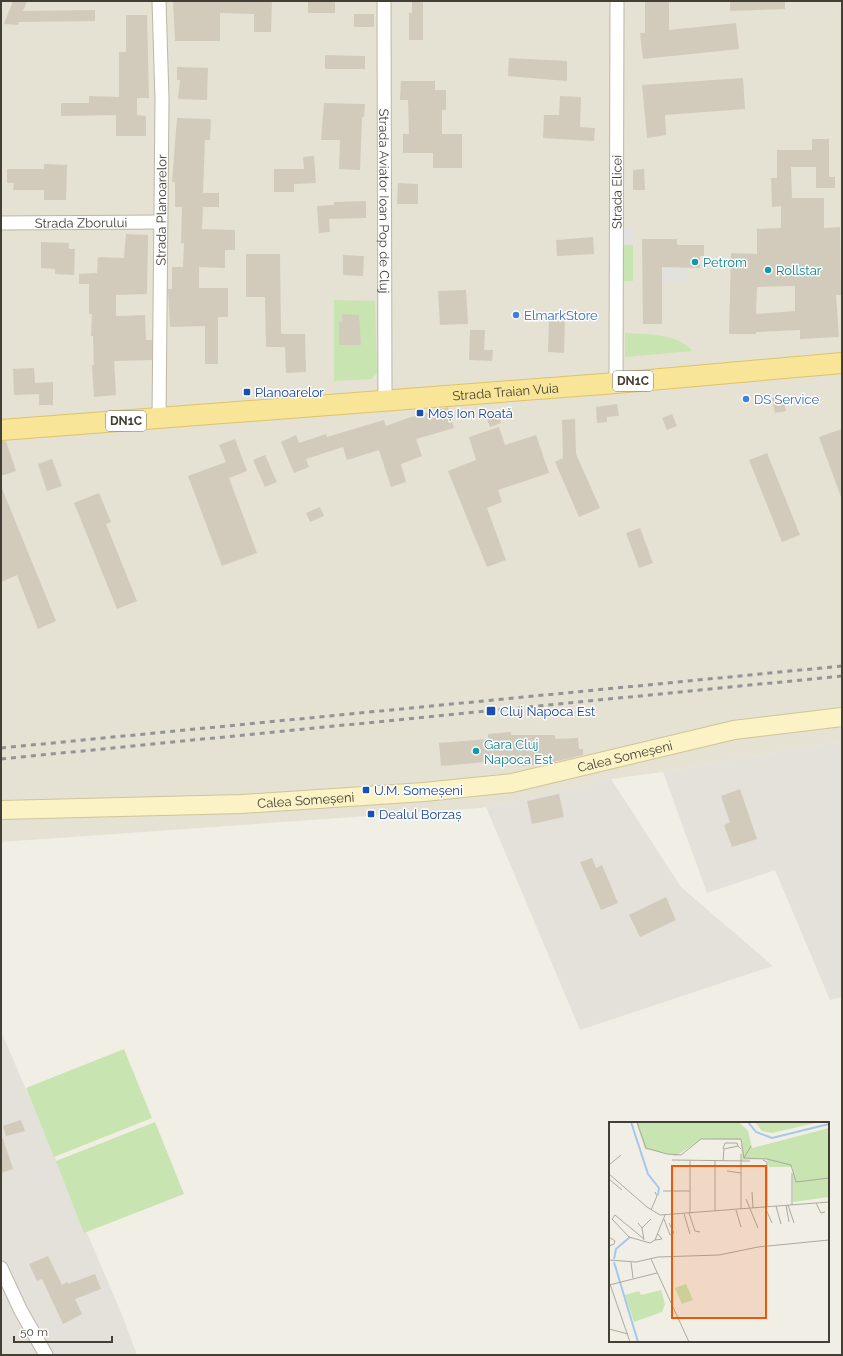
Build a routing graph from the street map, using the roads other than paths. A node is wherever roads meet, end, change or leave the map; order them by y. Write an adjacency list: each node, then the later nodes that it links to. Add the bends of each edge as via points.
1 (159, 1): 4 (street, Strada Planoarelor, via 162,99)
2 (384, 1): 8 (street, Strada Aviator Ioan Pop de Cluj)
3 (617, 1): 7 (street, Strada Elicei)
4 (160, 222): 5 (street, Strada Zborului); 9 (street, Strada Planoarelor)
5 (1, 223)
6 (842, 363): 7 (main road, Strada Traian Vuia / DN1C)
7 (616, 383): 8 (main road, Strada Traian Vuia / DN1C)
8 (385, 401): 9 (main road, Strada Traian Vuia / DN1C)
9 (159, 419): 10 (main road, Strada Traian Vuia / DN1C)
10 (1, 430)
11 (842, 717): 12 (main road, Calea Someșeni, via 734,730 512,783 424,792 242,804)
12 (1, 810)
13 (1, 1268): 14 (street)
14 (46, 1355)

